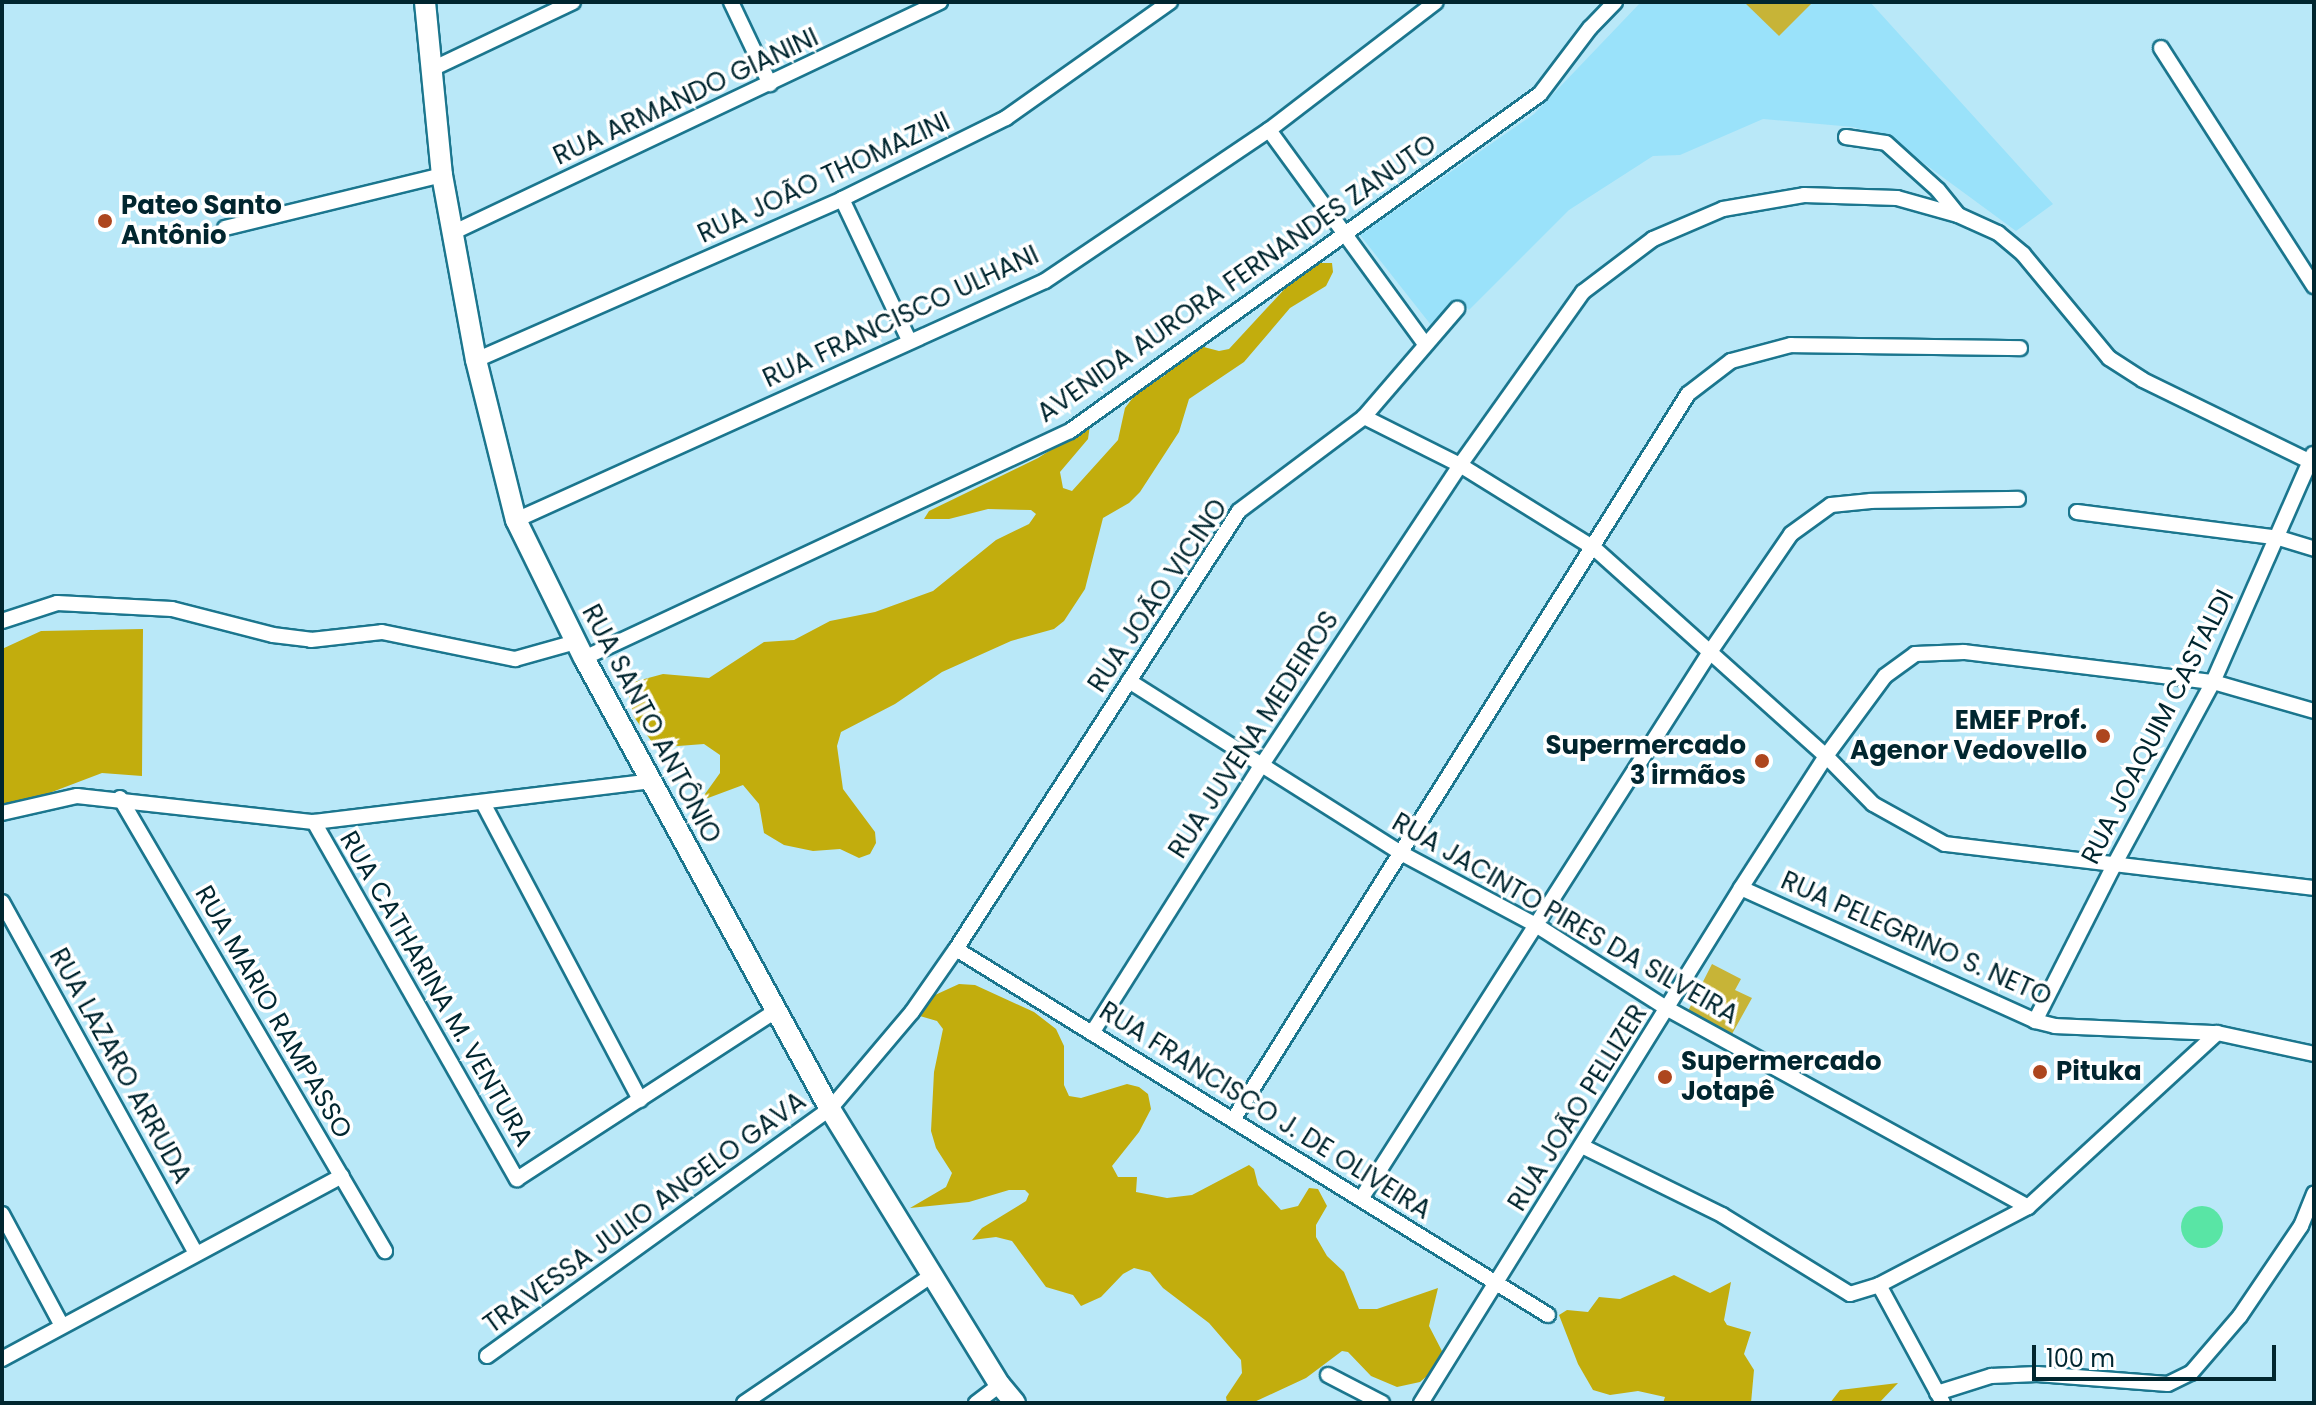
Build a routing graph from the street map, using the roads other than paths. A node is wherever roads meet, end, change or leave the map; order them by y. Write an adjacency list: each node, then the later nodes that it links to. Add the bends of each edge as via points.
1 (425, 2): 9 (main road, RUA SANTO ANTÔNIO)
2 (573, 2): 9 (street)
3 (731, 2): 10 (street)
4 (940, 2): 10 (street, RUA ARMANDO GIANINI)
5 (1170, 2): 14 (street, RUA JOÃO THOMAZINI, via 1006,118)
6 (1436, 2): 11 (street, RUA FRANCISCO ULHANI)
7 (1615, 2): 18 (street, AVENIDA AURORA FERNANDES ZANUTO, via 1540,94)
8 (2161, 48): 19 (street)
9 (432, 69): 13 (main road, RUA SANTO ANTÔNIO)
10 (770, 84): 17 (street, RUA ARMANDO GIANINI)
11 (1269, 130): 18 (street); 21 (street, RUA FRANCISCO ULHANI, via 1045,281)
12 (1846, 137): 15 (street, via 1886,143)
13 (442, 175): 16 (street); 17 (main road, RUA SANTO ANTÔNIO)
14 (842, 199): 21 (street); 24 (street, RUA JOÃO THOMAZINI)
15 (1958, 215): 26 (street, RUA JUVENA MEDEIROS, via 1998,233 2023,254 2109,358 2143,380); 27 (street, RUA JUVENA MEDEIROS, via 1897,198 1804,195 1723,209 1653,239 1583,292)
16 (225, 228)
17 (452, 233): 24 (main road, RUA SANTO ANTÔNIO)
18 (1344, 233): 22 (street); 35 (street, AVENIDA AURORA FERNANDES ZANUTO, via 1070,431)
19 (2314, 286)
20 (1457, 309): 22 (street, RUA JOÃO VICINO)
21 (909, 340): 30 (street, RUA FRANCISCO ULHANI)
22 (1425, 344): 25 (street, RUA JOÃO VICINO)
23 (2020, 348): 32 (street, via 1791,345 1731,361 1688,394)
24 (476, 360): 30 (main road, RUA SANTO ANTÔNIO)
25 (1364, 417): 27 (street); 37 (street, RUA JOÃO VICINO, via 1239,511)
26 (2312, 456): 31 (street, RUA JOAQUIM CASTALDI)
27 (1460, 465): 32 (street); 41 (street, RUA JUVENA MEDEIROS)
28 (2018, 499): 36 (street, via 1831,505 1791,534)
29 (2077, 512): 31 (street)
30 (516, 520): 35 (main road, RUA SANTO ANTÔNIO)
31 (2279, 538): 33 (street); 38 (street, RUA JOAQUIM CASTALDI)
32 (1594, 548): 36 (street); 47 (street)
33 (2314, 549)
34 (2, 621): 35 (street, AVENIDA AURORA FERNANDES ZANUTO, via 57,603 172,609 311,640 382,632 515,659)
35 (580, 650): 42 (main road, RUA SANTO ANTÔNIO)
36 (1710, 652): 40 (street); 52 (street)
37 (1129, 681): 41 (street, RUA JACINTO PIRES DA SILVEIRA); 53 (street, RUA JOÃO VICINO)
38 (2213, 682): 39 (street, RUA JOÃO PELLIZER); 40 (street, RUA JOÃO PELLIZER, via 1964,652 1915,654 1885,676); 48 (street, RUA JOAQUIM CASTALDI)
39 (2314, 711)
40 (1826, 756): 48 (street, via 1873,804 1945,844); 49 (street, RUA JOÃO PELLIZER)
41 (1261, 766): 47 (street, RUA JACINTO PIRES DA SILVEIRA); 57 (street, RUA JUVENA MEDEIROS)
42 (652, 781): 44 (street); 55 (main road, RUA SANTO ANTÔNIO)
43 (120, 798): 45 (street, via 77,796); 46 (street); 64 (street, RUA MARIO RAMPASSO)
44 (483, 803): 46 (street); 60 (street)
45 (2, 813)
46 (314, 822): 60 (street, RUA CATHARINA M. VENTURA, via 517,1179)
47 (1401, 853): 52 (street, RUA JACINTO PIRES DA SILVEIRA); 62 (street)
48 (2113, 867): 50 (street); 56 (street, RUA JOAQUIM CASTALDI)
49 (1741, 888): 54 (street, RUA JOÃO PELLIZER); 56 (street, RUA PELEGRINO S. NETO)
50 (2314, 888)
51 (2, 902): 70 (street, RUA LAZARO ARRUDA)
52 (1536, 925): 54 (street, RUA JACINTO PIRES DA SILVEIRA); 66 (street)
53 (956, 949): 57 (street, RUA FRANCISCO J. DE OLIVEIRA); 61 (street, RUA JOÃO VICINO, via 912,1012)
54 (1668, 1009): 63 (street, RUA JOÃO PELLIZER); 67 (street, RUA JACINTO PIRES DA SILVEIRA)
55 (776, 1011): 60 (street); 61 (main road, RUA SANTO ANTÔNIO)
56 (2035, 1021): 58 (street, RUA PELEGRINO S. NETO)
57 (1092, 1033): 62 (street, RUA FRANCISCO J. DE OLIVEIRA)
58 (2217, 1033): 59 (street, RUA PELEGRINO S. NETO); 67 (street)
59 (2314, 1054)
60 (640, 1100)
61 (830, 1109): 71 (main road, RUA SANTO ANTÔNIO); 76 (street, TRAVESSA JULIO ANGELO GAVA)
62 (1233, 1120): 66 (street, RUA FRANCISCO J. DE OLIVEIRA)
63 (1582, 1146): 72 (street, RUA JOÃO PELLIZER); 73 (street, via 1722,1215 1850,1294)
64 (342, 1176): 69 (street, RUA MARIO RAMPASSO); 70 (street)
65 (2314, 1194): 80 (street, via 2301,1226 2240,1316 2191,1373 2168,1384 2037,1374 1991,1376)
66 (1361, 1199): 72 (street, RUA FRANCISCO J. DE OLIVEIRA)
67 (2028, 1207): 73 (street)
68 (2, 1214): 75 (street)
69 (385, 1251)
70 (196, 1253): 75 (street)
71 (931, 1276): 79 (main road, RUA SANTO ANTÔNIO); 81 (street)
72 (1496, 1283): 74 (street, RUA FRANCISCO J. DE OLIVEIRA); 85 (street, RUA JOÃO PELLIZER)
73 (1879, 1285): 80 (street)
74 (1548, 1315)
75 (62, 1326): 77 (street)
76 (487, 1356)
77 (2, 1359)
78 (1328, 1375): 84 (street)
79 (1000, 1385): 82 (street); 83 (main road, RUA SANTO ANTÔNIO)
80 (1940, 1398)
81 (744, 1403)
82 (976, 1403)
83 (1015, 1403)
84 (1382, 1403)
85 (1421, 1403)

